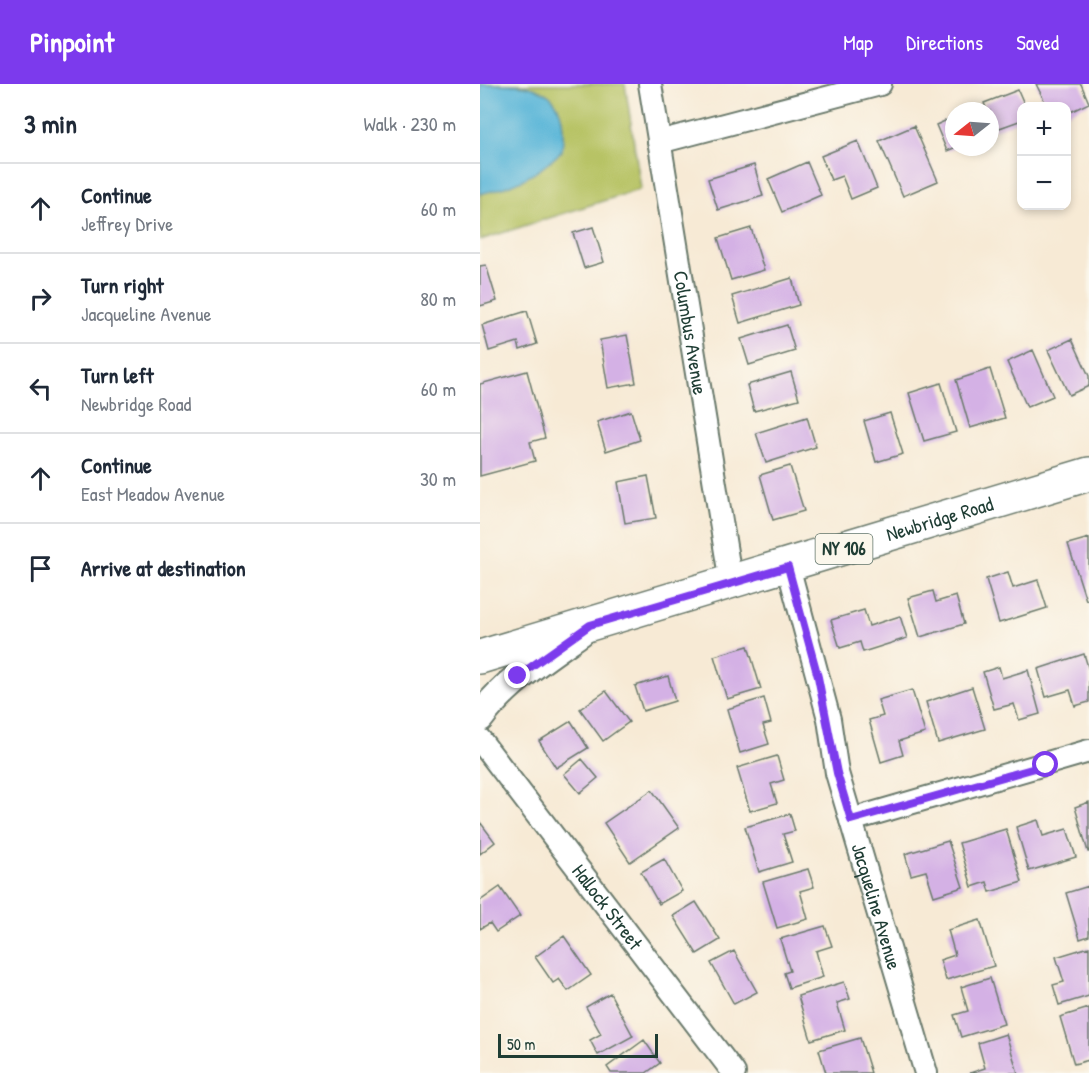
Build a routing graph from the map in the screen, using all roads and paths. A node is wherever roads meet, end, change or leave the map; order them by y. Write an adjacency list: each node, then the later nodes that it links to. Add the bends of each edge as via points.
1 (650, 84): 3 (street, Columbus Avenue)
2 (880, 84): 3 (street)
3 (659, 142): 6 (street, Columbus Avenue)
4 (1089, 474): 5 (main road, Newbridge Road / NY 106)
5 (788, 567): 6 (main road, Newbridge Road / NY 106); 12 (street, Jacqueline Avenue)
6 (731, 583): 7 (main road, Newbridge Road / NY 106)
7 (590, 625): 8 (main road, Newbridge Road / NY 106); 9 (street, via 518,676)
8 (480, 657)
9 (480, 717)
10 (480, 740): 13 (street, Hallock Street)
11 (1089, 751): 12 (street)
12 (851, 820): 14 (street, Jacqueline Avenue)
13 (734, 1073)
14 (926, 1073)

